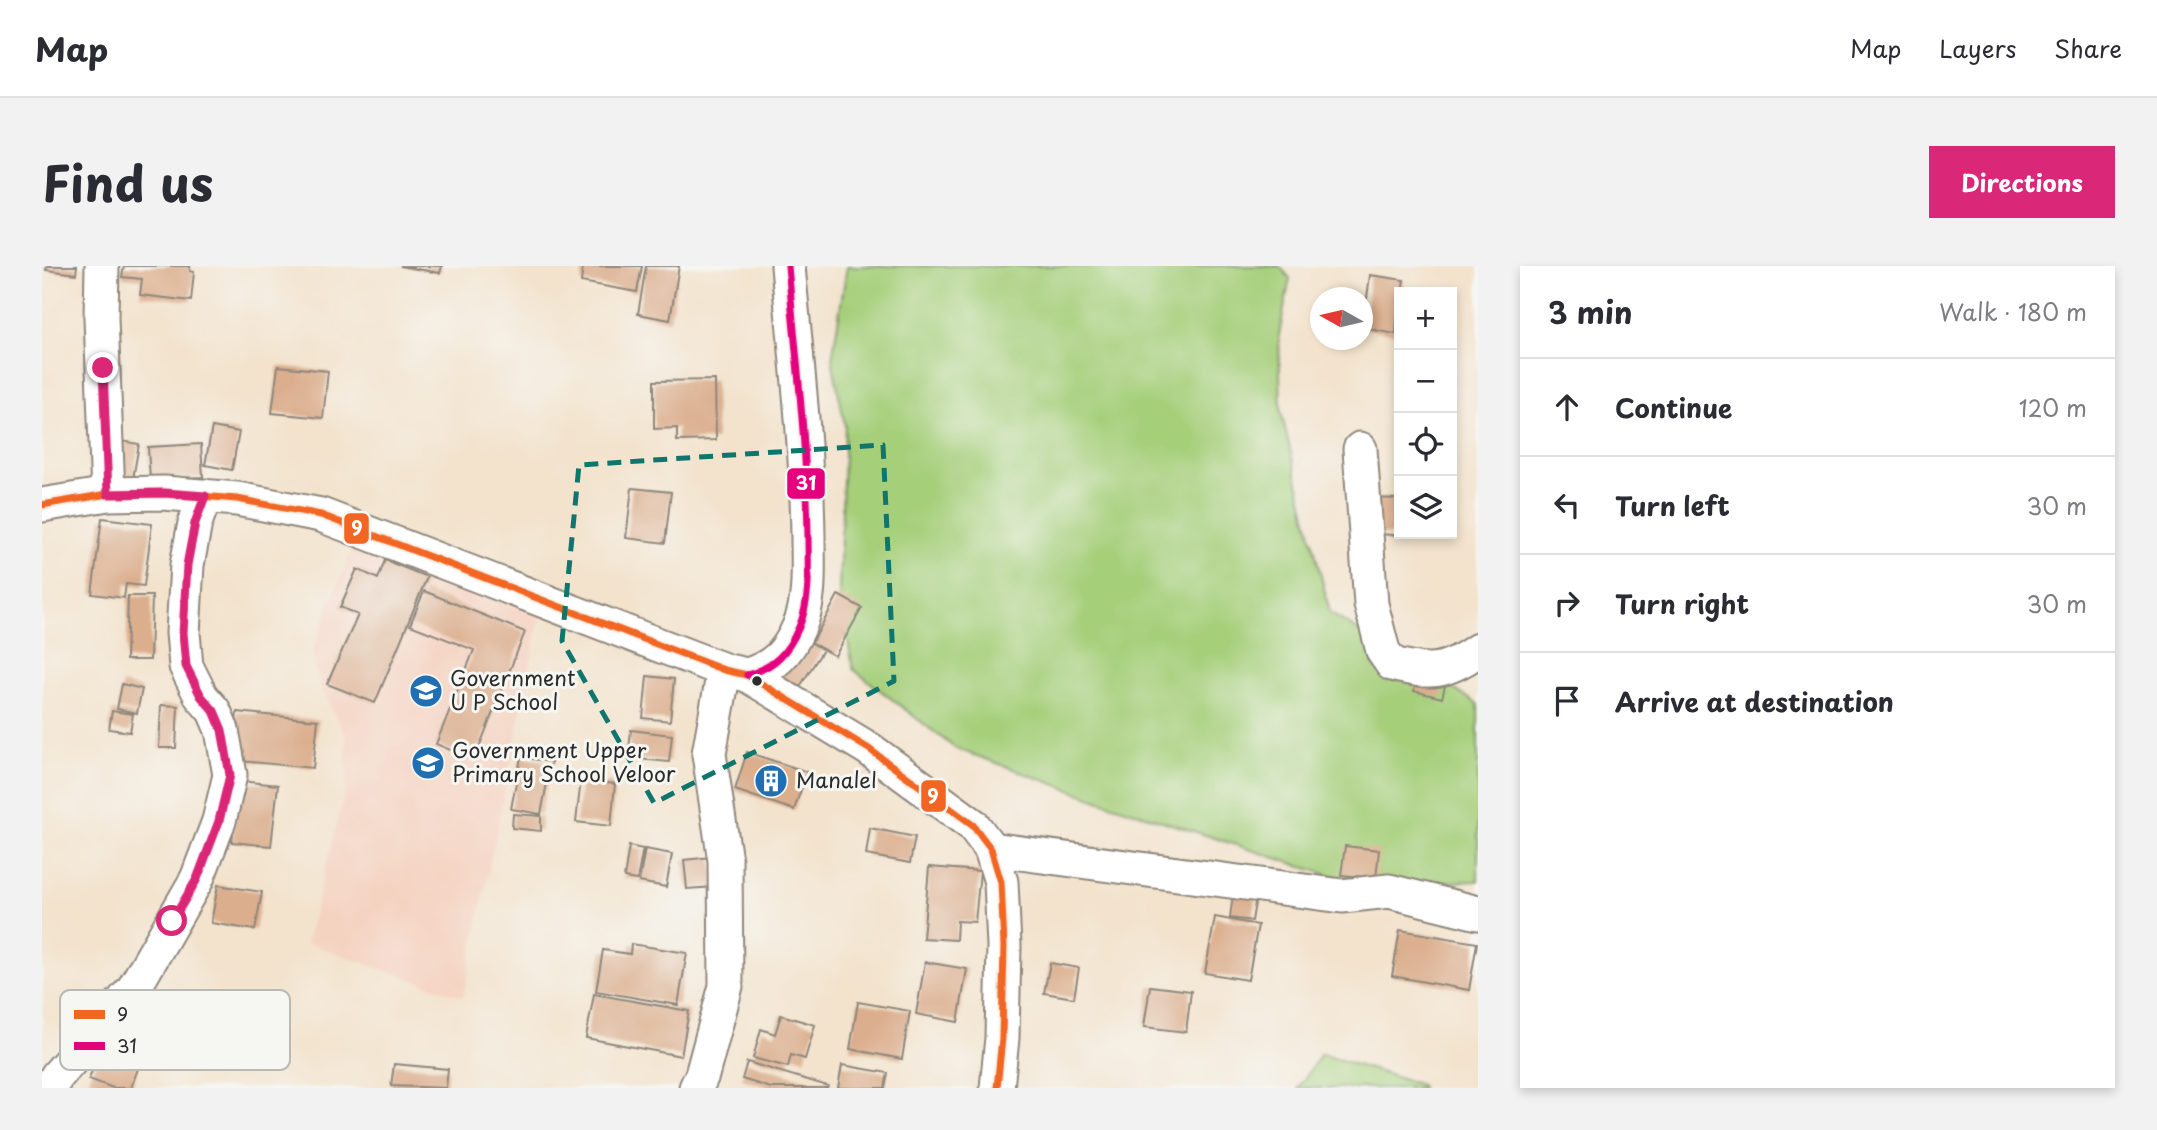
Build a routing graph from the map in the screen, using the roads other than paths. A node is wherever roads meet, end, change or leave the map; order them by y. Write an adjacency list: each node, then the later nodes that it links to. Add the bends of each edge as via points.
1 (102, 266): 4 (street)
2 (788, 266): 8 (street, via 808,481 809,587 800,625 783,657 756,672)
3 (1360, 449): 7 (street, via 1371,604 1383,651 1392,664 1432,671)
4 (108, 494): 5 (street); 6 (street)
5 (205, 496): 8 (street, via 321,515); 11 (street, via 187,565 183,633 186,666 222,730 230,775 197,879)
6 (42, 505)
7 (1478, 650)
8 (735, 673): 9 (street, via 869,749 974,825); 14 (street, via 709,754 725,861 726,986)
9 (991, 849): 10 (street, via 1342,896 1389,891); 15 (street, via 1000,883 1004,946)
10 (1478, 913)
11 (133, 990)
12 (63, 1070): 13 (street)
13 (50, 1088)
14 (696, 1088)
15 (997, 1088)

